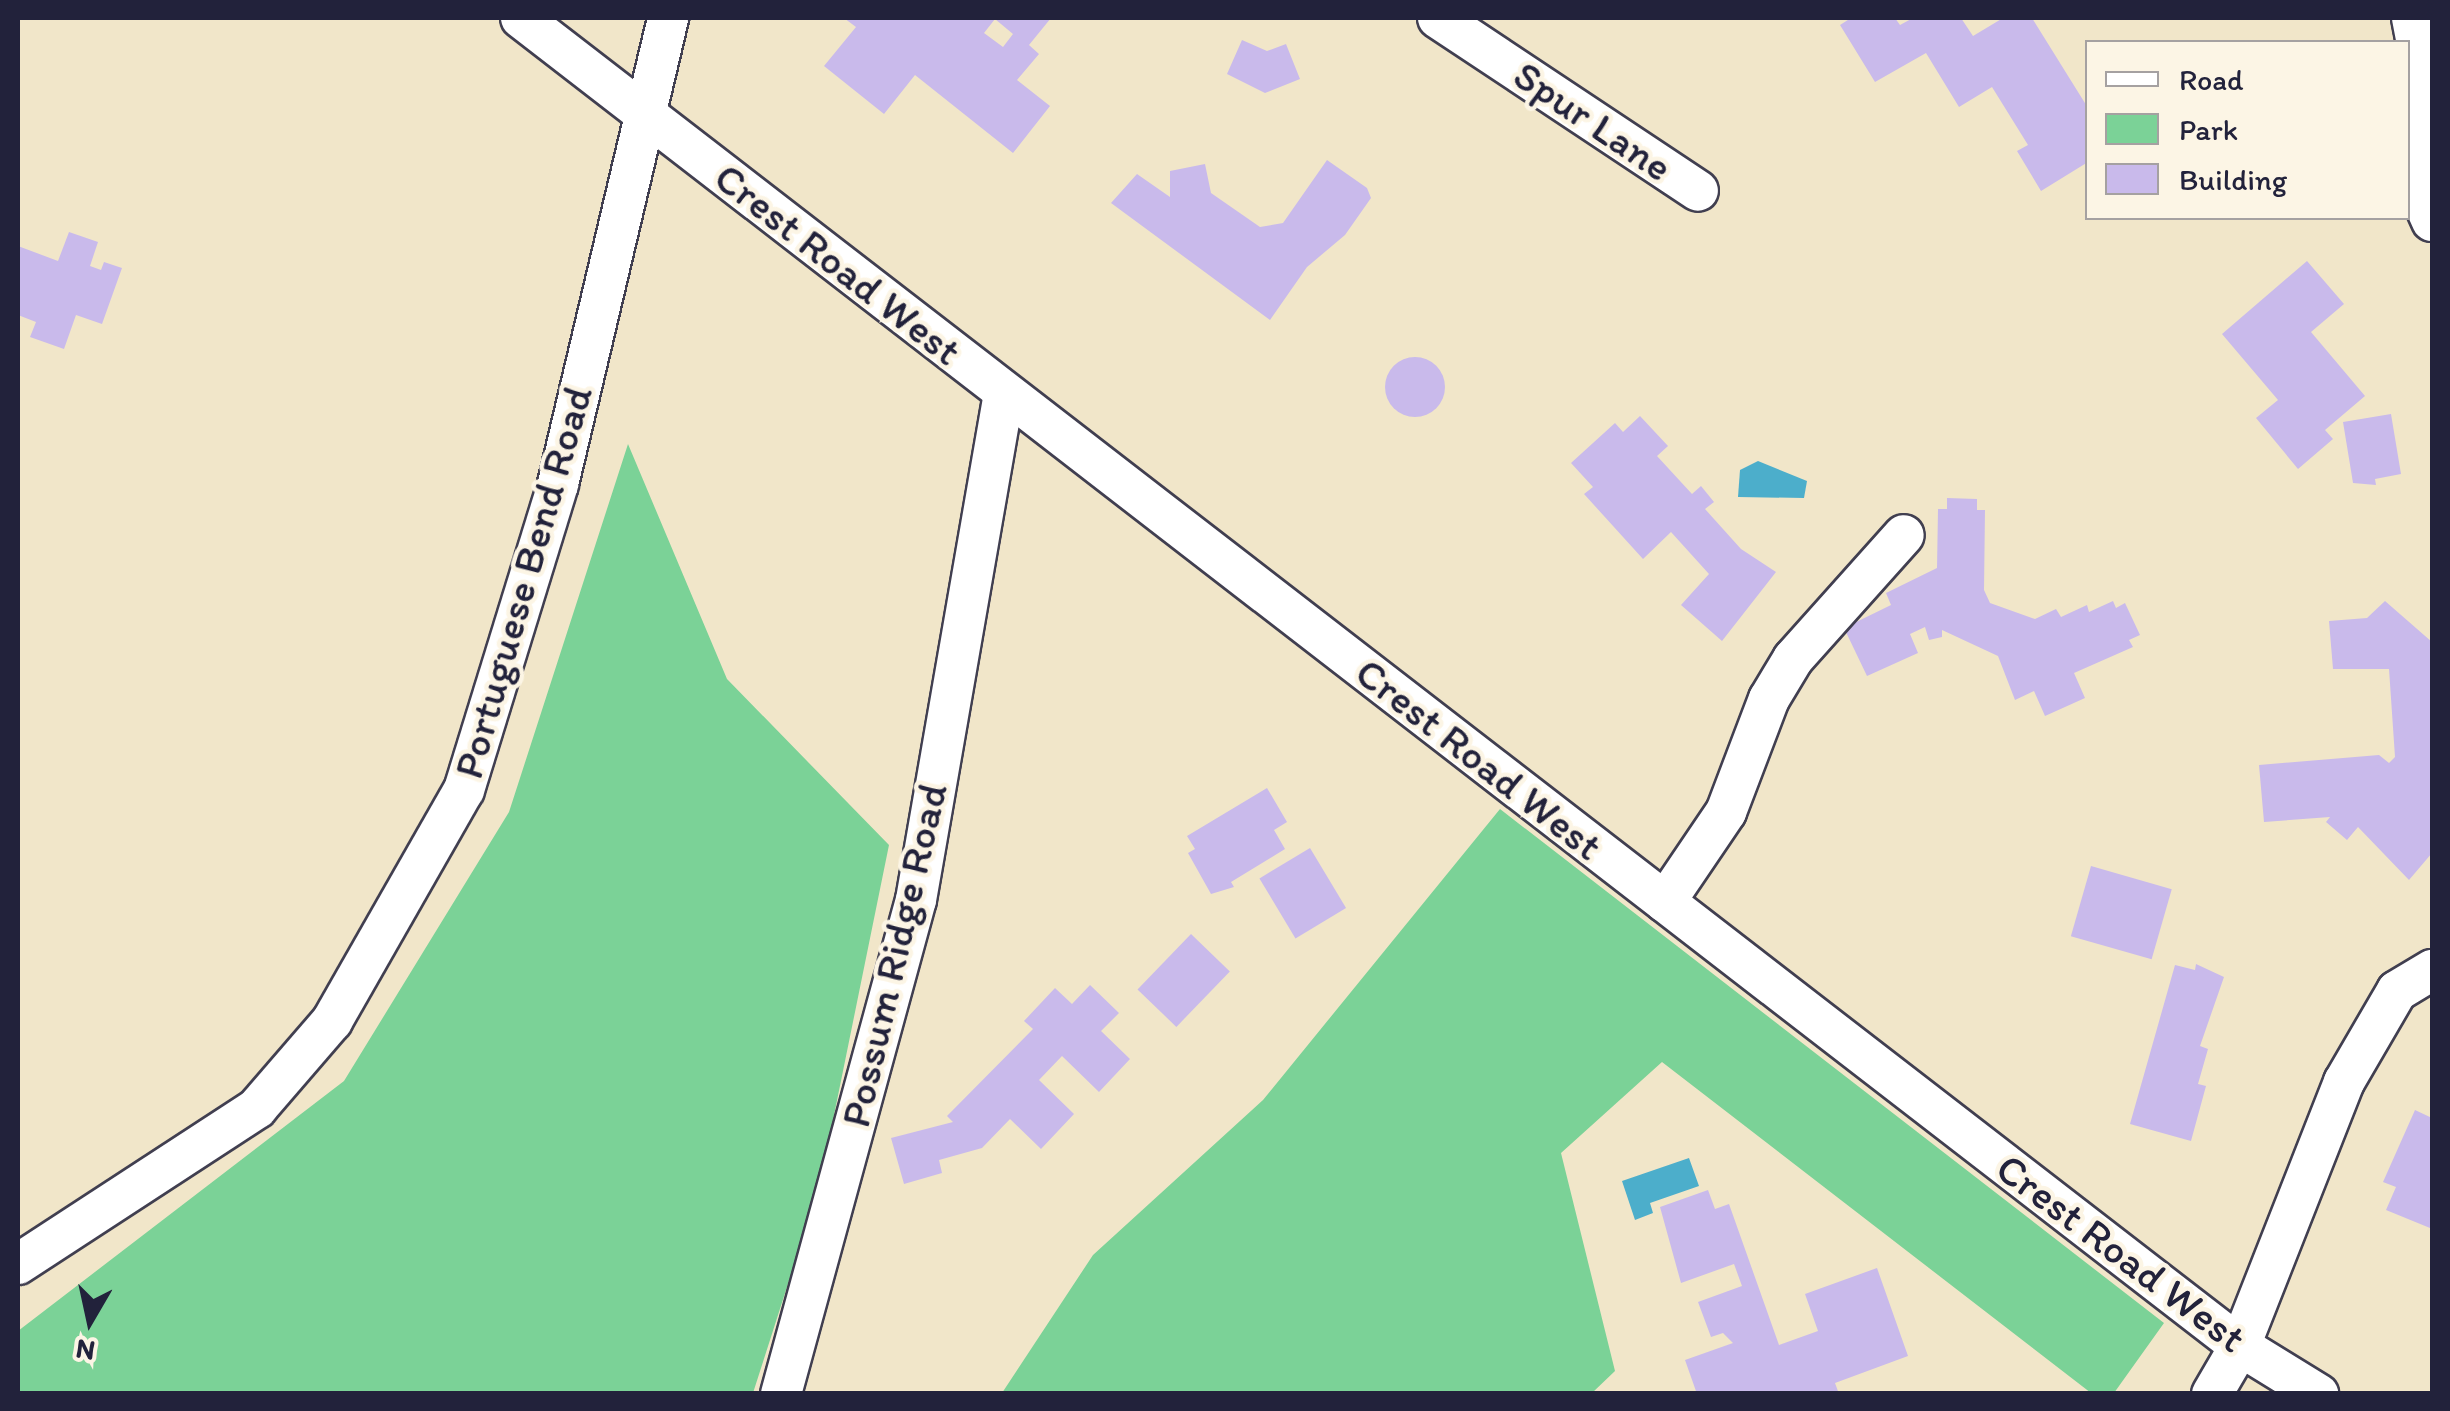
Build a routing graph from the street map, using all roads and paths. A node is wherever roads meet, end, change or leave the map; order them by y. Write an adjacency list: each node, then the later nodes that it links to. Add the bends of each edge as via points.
1 (521, 18): 5 (street, Crest Road West)
2 (668, 18): 5 (street, Portuguese Bend Road)
3 (1438, 18): 6 (street, Spur Lane)
4 (2412, 18): 7 (street, via 2423,75 2423,201)
5 (647, 116): 8 (street, Crest Road West); 12 (street, Portuguese Bend Road, via 511,645 464,790 392,922 332,1021 257,1108)
6 (1698, 191)
7 (2432, 221)
8 (1004, 393): 10 (street, Crest Road West); 14 (street, Possum Ridge Road, via 916,900)
9 (1904, 535): 10 (street, via 1793,659 1726,812)
10 (1666, 902): 13 (street, Crest Road West)
11 (2432, 970): 13 (street, via 2397,991 2344,1082)
12 (18, 1264)
13 (2240, 1346): 15 (street); 16 (street, Crest Road West)
14 (781, 1394)
15 (2212, 1394)
16 (2318, 1394)

